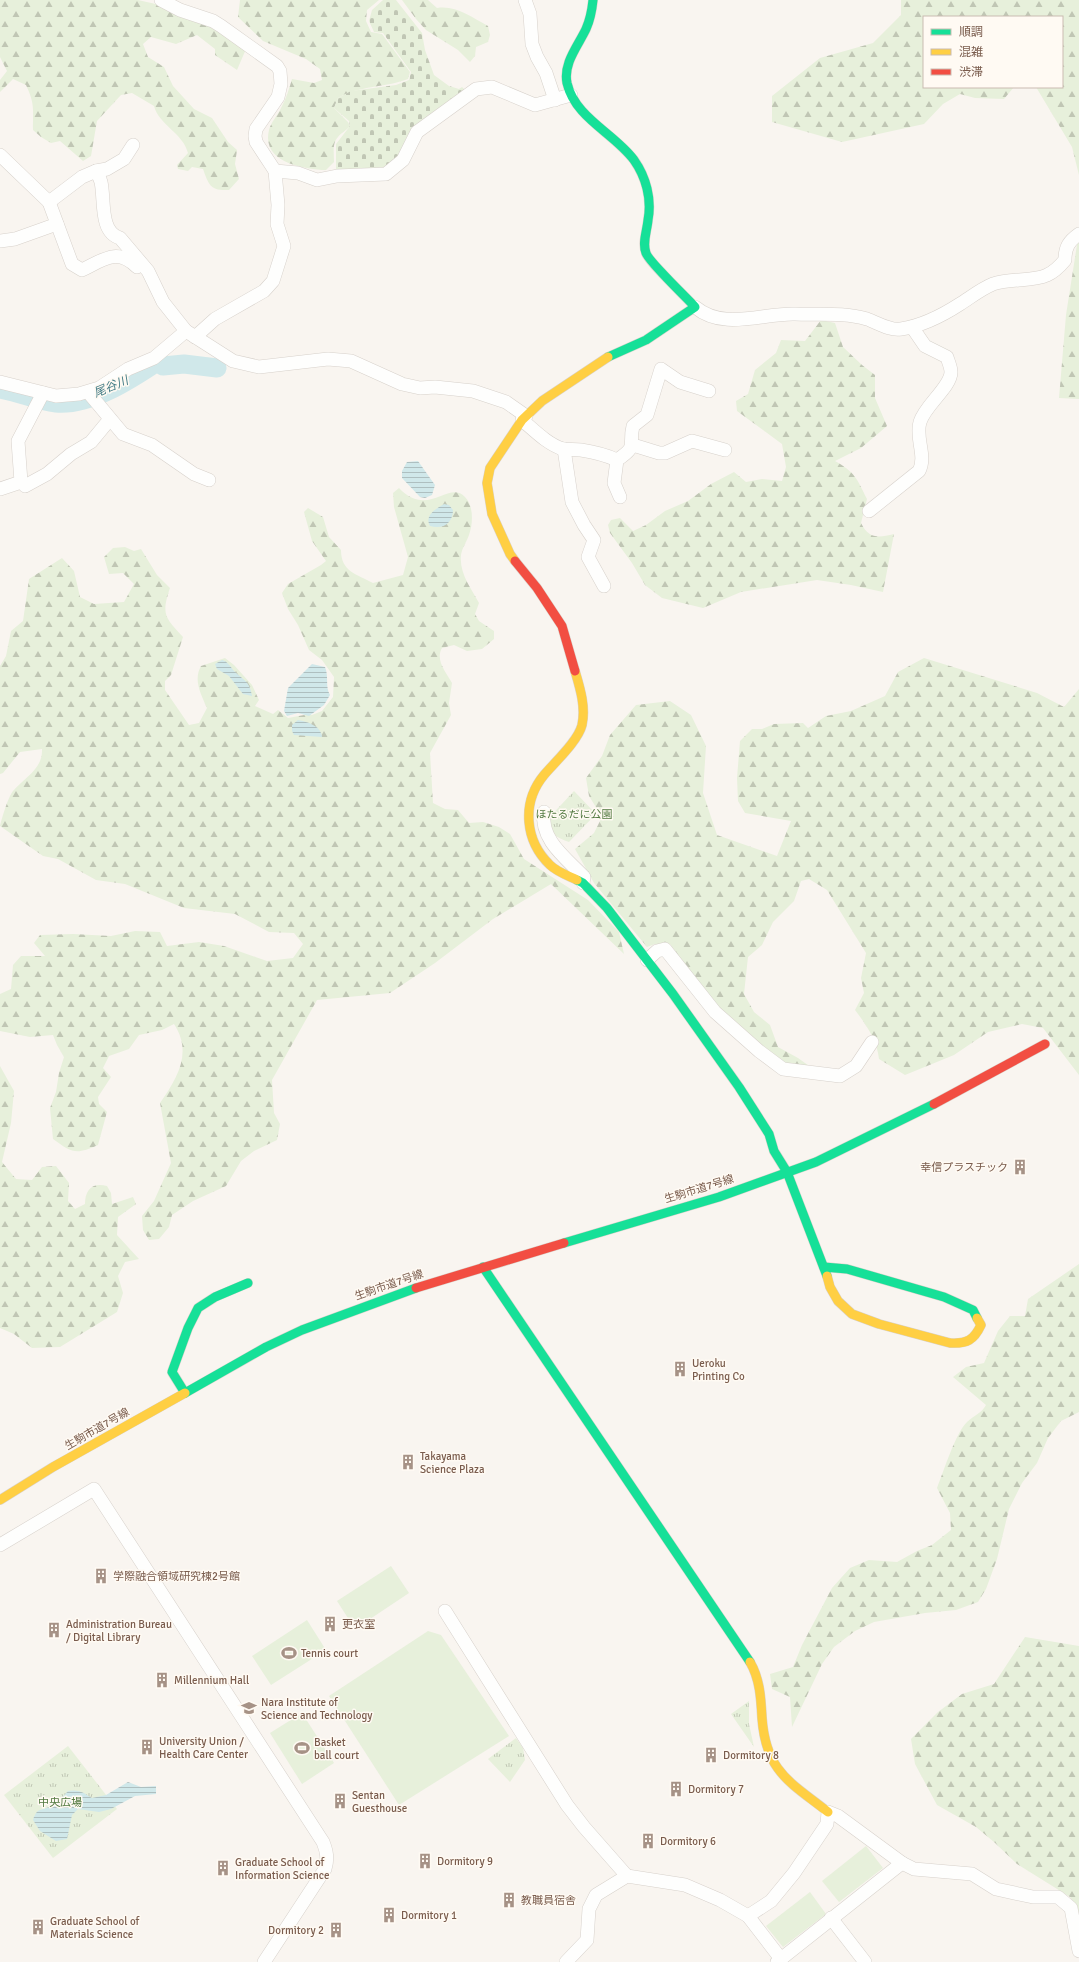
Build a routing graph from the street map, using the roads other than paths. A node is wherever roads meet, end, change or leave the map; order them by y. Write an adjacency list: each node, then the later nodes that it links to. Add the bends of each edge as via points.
1 (162, 0): 9 (street, via 180,10 213,21 277,66 281,84 278,97 256,129 255,136 256,142)
2 (524, 0): 5 (street, via 530,14 532,44)
3 (593, 0): 4 (street, via 590,20 570,56 567,83)
4 (571, 95): 5 (street); 15 (street, via 584,114 625,148 641,171 648,189 649,203 649,217 644,235 646,255)
5 (555, 100): 9 (street, via 535,105 492,87 476,88 417,132 403,160 386,174 337,176 317,180 298,173)
6 (133, 145): 8 (street, via 124,159 107,169)
7 (0, 155): 10 (street)
8 (96, 171): 10 (street, via 68,186); 14 (street, via 101,181 105,223 148,271)
9 (275, 171): 17 (street, via 277,224 284,246 273,281 264,291)
10 (48, 202): 11 (street)
11 (57, 224): 13 (street, via 15,239); 14 (street, via 72,264 76,268 82,270 119,255 126,257)
12 (1079, 234): 16 (street, via 1065,249 1065,260 1046,276 994,284 947,312)
13 (0, 241)
14 (151, 279): 17 (street, via 163,302)
15 (696, 308): 16 (street, via 719,320 751,319 778,314 844,314 891,329); 22 (street, via 646,340 611,355 542,401)
16 (912, 326): 32 (street, via 925,346 947,357 951,371 950,380 926,409 920,421 918,432 922,464 919,471)
17 (190, 334): 20 (street, via 154,358 128,369 99,388); 22 (street, via 233,361 246,365 259,367 328,359 351,362 402,384 480,394 506,402)
18 (0, 382): 21 (street)
19 (709, 391): 24 (street, via 680,382 661,369 647,415 633,426)
20 (88, 392): 21 (street, via 56,396); 23 (street)
21 (43, 393): 30 (street, via 18,441 21,482)
22 (524, 418): 25 (street, via 544,439); 35 (street, via 490,468 488,496 492,514 510,554 538,588 562,626 581,693 583,711 578,735 542,778 534,792 529,806 528,826 535,846 550,866)
23 (110, 419): 28 (street, via 123,434 152,445 194,474); 29 (street, via 91,442 71,454 47,474)
24 (633, 445): 26 (street, via 659,454 692,441); 27 (street)
25 (564, 449): 27 (street, via 581,450); 33 (street, via 572,502 594,540 588,557)
26 (725, 450)
27 (618, 460): 31 (street, via 614,483)
28 (209, 480)
29 (24, 486)
30 (0, 489)
31 (620, 497)
32 (870, 511)
33 (604, 586)
34 (544, 812): 35 (street, via 545,832 553,845 584,877)
35 (583, 883): 36 (street, via 607,908)
36 (647, 960): 37 (street, via 657,951 665,949 715,1012 783,1069 840,1076 856,1066); 39 (street, via 739,1087 769,1134 774,1151)
37 (872, 1042)
38 (1045, 1044): 39 (street, 生駒市道7号線, via 910,1118 816,1162)
39 (787, 1172): 40 (street, 生駒市道7号線, via 719,1197); 41 (street)
40 (483, 1267): 43 (street, 生駒市道7号線, via 402,1292 302,1330 266,1347); 47 (street, via 744,1650 755,1671 763,1733 776,1768 804,1795)
41 (824, 1267): 41 (street, via 830,1287 838,1301 852,1314 880,1324 959,1344 969,1342 976,1335 980,1325 972,1310 950,1300 847,1269)
42 (248, 1283): 43 (street, via 197,1308 172,1372)
43 (185, 1393): 44 (street, 生駒市道7号線, via 53,1467)
44 (0, 1500)
45 (0, 1545): 54 (street, via 94,1489 323,1842 327,1851 324,1869)
46 (445, 1611): 49 (street, via 567,1805)
47 (828, 1812): 48 (street, via 838,1816); 50 (street, via 827,1824 794,1873 770,1901)
48 (902, 1863): 51 (street); 52 (street, via 914,1869 972,1874 996,1889 1033,1897 1058,1897 1071,1908)
49 (627, 1876): 50 (street, via 685,1885); 55 (street, via 596,1896 589,1909 587,1940)
50 (748, 1916): 53 (street)
51 (831, 1918): 53 (street); 56 (street)
52 (1079, 1952): 57 (street)
53 (779, 1960)
54 (264, 1962)
55 (566, 1962)
56 (865, 1962)
57 (1075, 1962)

